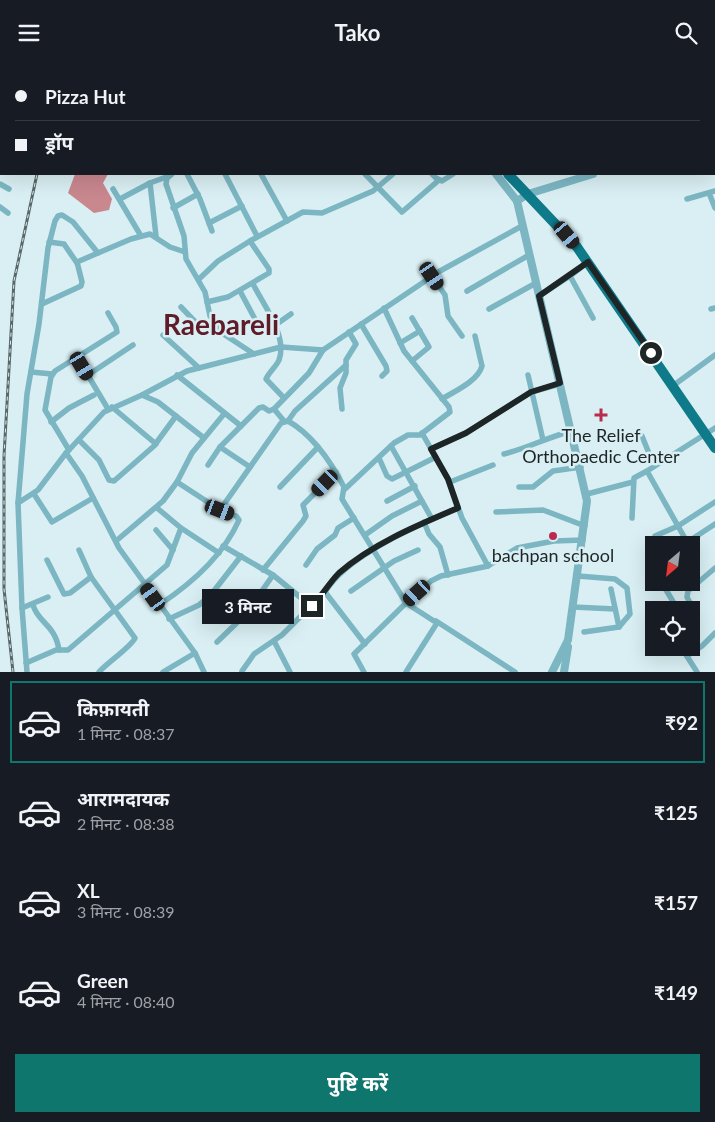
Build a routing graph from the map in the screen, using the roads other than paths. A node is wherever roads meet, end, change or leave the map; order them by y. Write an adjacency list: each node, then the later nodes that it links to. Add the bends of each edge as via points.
1 (170, 175): 13 (street); 26 (street, via 166,184)
2 (188, 175): 19 (street)
3 (226, 175): 24 (street)
4 (262, 175): 29 (street)
5 (367, 175): 15 (street)
6 (391, 175): 15 (street)
7 (433, 175): 12 (street)
8 (452, 175): 12 (street, via 446,180)
9 (497, 175): 23 (street)
10 (510, 175): 20 (highway)
11 (590, 175): 20 (street)
12 (439, 180): 15 (street, via 404,212 399,211)
13 (150, 183): 21 (street); 34 (street)
14 (0, 185): 16 (street)
15 (378, 188): 29 (street, via 322,213 306,211)
16 (9, 189)
17 (113, 189): 21 (street)
18 (712, 192): 22 (street); 27 (street)
19 (198, 194): 26 (street); 30 (street)
20 (528, 195): 23 (street); 41 (highway)
21 (120, 199): 33 (street)
22 (687, 199)
23 (517, 201): 31 (street)
24 (242, 206): 30 (street); 35 (street)
25 (0, 207): 28 (street)
26 (173, 208): 38 (street, via 184,236)
27 (715, 208)
28 (8, 213)
29 (287, 221): 35 (street)
30 (209, 223): 32 (street)
31 (522, 226): 40 (street); 43 (street)
32 (212, 231)
33 (141, 236): 34 (street); 39 (street)
34 (156, 236): 38 (street, via 170,247)
35 (257, 236): 37 (street)
36 (49, 241): 39 (street, via 54,221 62,215 73,222); 42 (street, via 64,245); 52 (street)
37 (250, 241): 45 (street, via 218,261); 47 (street, via 270,271)
38 (184, 252): 45 (street)
39 (98, 253): 42 (street)
40 (529, 255): 46 (street); 49 (street)
41 (588, 262): 44 (street); 86 (highway)
42 (77, 263): 52 (street, via 81,286)
43 (432, 276): 54 (street); 67 (street, via 445,295 448,316)
44 (570, 276): 50 (street); 59 (street)
45 (198, 279): 51 (street)
46 (536, 283): 50 (street); 55 (street)
47 (253, 284): 48 (street); 63 (street)
48 (240, 291): 51 (street); 60 (street)
49 (467, 291)
50 (539, 296): 85 (street)
51 (207, 302): 61 (street)
52 (42, 305): 79 (street)
53 (181, 307): 61 (street, via 203,330)
54 (384, 308): 62 (street); 69 (street)
55 (489, 309)
56 (108, 313): 75 (street, via 117,332)
57 (290, 314): 63 (street)
58 (412, 318): 64 (street)
59 (593, 318)
60 (256, 321)
61 (213, 322): 73 (street, via 225,335)
62 (361, 324): 65 (street); 84 (street, via 386,366 387,371)
63 (274, 326): 71 (street)
64 (420, 331): 69 (street); 76 (street, via 428,347)
65 (349, 332): 72 (street); 77 (street, via 356,344)
66 (163, 335): 78 (street)
67 (462, 336)
68 (475, 336): 91 (street, via 481,370 476,377)
69 (400, 343): 76 (street)
70 (133, 345): 81 (street)
71 (282, 347): 72 (street); 73 (street); 90 (street, via 279,361 266,379)
72 (323, 350): 90 (street, via 308,373)
73 (254, 354): 78 (street)
74 (715, 355): 86 (street)
75 (77, 357): 80 (street); 81 (street)
76 (412, 361): 91 (street)
77 (346, 365): 94 (street, via 340,391); 97 (street)
78 (199, 368): 82 (street)
79 (30, 372): 80 (street); 138 (street)
80 (52, 374): 98 (street, via 45,409)
81 (88, 375): 92 (street)
82 (177, 375): 89 (street); 95 (street)
83 (528, 375): 87 (street)
84 (382, 376)
85 (560, 383): 87 (street); 100 (street)
86 (674, 385): 101 (highway)
87 (531, 392): 106 (street); 112 (street, via 466,433)
88 (94, 395): 98 (street)
89 (142, 395): 92 (street); 96 (street, via 154,399)
90 (284, 398): 93 (street)
91 (442, 399): 102 (street, via 450,410 448,415)
92 (110, 408): 105 (street); 107 (street)
93 (274, 409): 97 (street); 99 (street, via 269,411 260,407)
94 (342, 409)
95 (224, 414): 99 (street); 104 (street)
96 (176, 416): 104 (street); 107 (street)
97 (286, 421): 110 (street, via 301,429); 120 (street)
98 (51, 422): 113 (street)
99 (240, 426): 109 (street)
100 (572, 431): 106 (street); 121 (street)
101 (711, 432): 111 (highway); 119 (street)
102 (422, 433): 108 (street, via 408,435); 112 (street)
103 (642, 436): 119 (street)
104 (204, 438): 125 (street)
105 (79, 440): 107 (street, via 99,460 112,481); 113 (street)
106 (543, 440): 114 (street, via 531,447)
107 (156, 444)
108 (391, 446): 116 (street); 124 (street)
109 (220, 447): 117 (street); 120 (street)
110 (318, 447): 123 (street); 129 (street)
111 (715, 448)
112 (431, 449): 115 (street)
113 (68, 452): 132 (street); 134 (street)
114 (504, 454)
115 (436, 457): 124 (street); 126 (street)
116 (379, 458): 124 (street, via 390,479); 131 (street)
117 (208, 465)
118 (493, 465): 126 (street)
119 (654, 466): 122 (street)
120 (250, 467): 141 (street)
121 (581, 467): 130 (street, via 553,471 533,487); 133 (street)
122 (646, 471): 127 (street, via 635,475); 149 (street)
123 (336, 472): 131 (street); 170 (street, via 303,505 306,516 303,521)
124 (407, 473): 128 (street)
125 (177, 482): 139 (street); 141 (street)
126 (450, 482): 140 (street)
127 (633, 482): 133 (street); 143 (street)
128 (415, 486): 135 (street); 136 (street)
129 (280, 487)
130 (519, 487)
131 (344, 489): 144 (street, via 341,498)
132 (34, 494): 134 (street, via 52,521); 138 (street)
133 (587, 494): 148 (street)
134 (94, 498): 157 (street)
135 (387, 501)
136 (422, 501): 145 (street); 152 (street)
137 (715, 502): 149 (street)
138 (18, 503): 186 (street)
139 (157, 508): 150 (street); 157 (street)
140 (458, 508): 145 (street); 167 (street)
141 (220, 510): 158 (street, via 239,520)
142 (496, 512): 148 (street, via 543,510)
143 (632, 517)
144 (354, 518): 152 (street); 166 (street, via 338,528)
145 (432, 519): 146 (street)
146 (424, 522): 162 (street); 172 (street, via 440,547)
147 (715, 524): 155 (street)
148 (585, 526): 156 (street)
149 (678, 526): 153 (street); 154 (street)
150 (181, 528): 161 (street); 163 (street)
151 (156, 530): 161 (street)
152 (365, 535): 162 (street)
153 (655, 536)
154 (682, 536)
155 (697, 536)
156 (583, 540): 167 (street, via 517,548); 173 (street)
157 (116, 541): 175 (street)
158 (223, 547): 163 (street); 164 (street)
159 (418, 549): 168 (street)
160 (79, 550): 174 (street)
161 (173, 550): 175 (street, via 167,565)
162 (374, 550): 168 (street); 178 (street, via 338,574)
163 (219, 553): 183 (street, via 186,586)
164 (241, 556): 170 (street); 189 (street, via 210,597)
165 (47, 560): 174 (street, via 64,594)
166 (306, 565)
167 (488, 566): 172 (street)
168 (385, 567): 177 (street); 181 (street)
169 (715, 568): 180 (street, via 688,591)
170 (263, 570): 171 (street)
171 (273, 575): 184 (street); 196 (street, via 246,614)
172 (448, 575): 181 (street, via 431,581)
173 (578, 576): 185 (street); 191 (street, via 615,579 627,588 630,614)
174 (91, 577): 187 (street)
175 (144, 585): 183 (street); 187 (street)
176 (611, 589): 188 (street)
177 (351, 591)
178 (325, 592): 184 (street); 197 (street)
179 (48, 597): 182 (street)
180 (689, 601)
181 (406, 603): 190 (street); 197 (street)
182 (33, 605): 186 (street); 199 (street, via 55,634)
183 (159, 605): 189 (street)
184 (312, 606): 195 (street)
185 (573, 607): 188 (street); 194 (street)
186 (22, 608): 202 (street)
187 (114, 609): 199 (street, via 71,648); 205 (street, via 134,635 134,642)
188 (615, 609): 191 (street)
189 (169, 619): 200 (street)
190 (436, 621): 210 (street, via 436,626); 211 (street)
191 (619, 627): 192 (street)
192 (584, 632)
193 (715, 633): 198 (street)
194 (568, 640): 212 (street); 213 (street)
195 (274, 641): 203 (street, via 254,654); 208 (street)
196 (217, 642)
197 (365, 644): 209 (street, via 354,654)
198 (700, 647)
199 (59, 650): 202 (street)
200 (195, 653): 206 (street); 207 (street)
201 (687, 656): 214 (street)
202 (26, 663): 204 (street)
203 (242, 671)
204 (27, 672)
205 (99, 672)
206 (163, 672)
207 (204, 672)
208 (290, 672)
209 (364, 672)
210 (406, 672)
211 (515, 672)
212 (552, 672)
213 (564, 672)
214 (697, 672)

